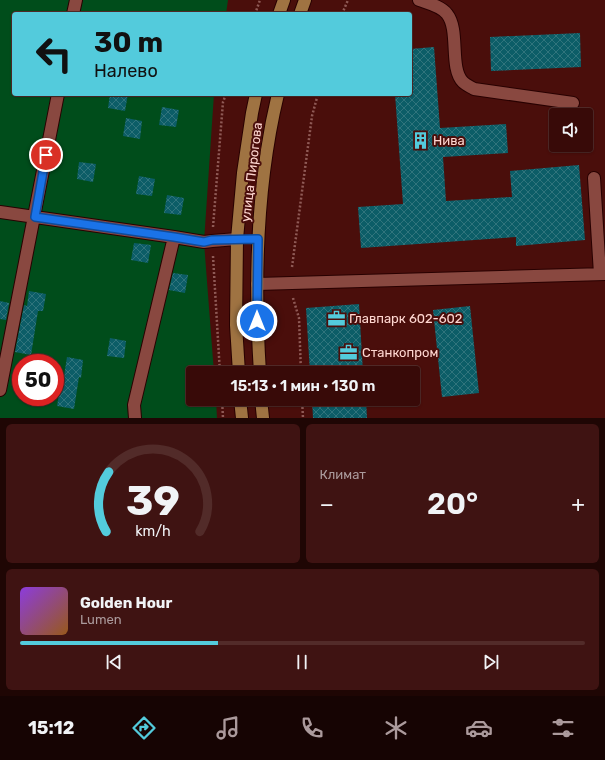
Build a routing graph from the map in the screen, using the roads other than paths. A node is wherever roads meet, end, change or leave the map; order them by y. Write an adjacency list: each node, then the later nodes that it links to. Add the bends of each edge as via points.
1 (76, 0): 5 (street)
2 (284, 0): 6 (main road)
3 (305, 0): 7 (main road)
4 (419, 0): 11 (street, via 446,13 451,22 457,72 463,82 474,89)
5 (73, 12)
6 (280, 12)
7 (301, 12)
8 (58, 96): 14 (street)
9 (256, 96): 16 (main road, улица Пирогова, via 243,173)
10 (278, 96): 17 (main road, улица Пирогова, via 264,173)
11 (573, 103)
12 (594, 178): 18 (street)
13 (0, 212): 14 (street)
14 (35, 217): 15 (street); 23 (street)
15 (174, 237): 16 (street, via 204,242); 26 (street, via 134,405)
16 (237, 239): 17 (main road); 19 (main road, улица Пирогова)
17 (258, 239): 20 (main road, улица Пирогова)
18 (602, 274): 20 (street)
19 (236, 284): 20 (main road); 21 (main road, улица Пирогова)
20 (257, 284): 22 (main road, улица Пирогова)
21 (239, 366)
22 (259, 366)
23 (0, 390)
24 (241, 406): 27 (main road)
25 (262, 406): 28 (main road)
26 (134, 418)
27 (242, 418)
28 (263, 418)

